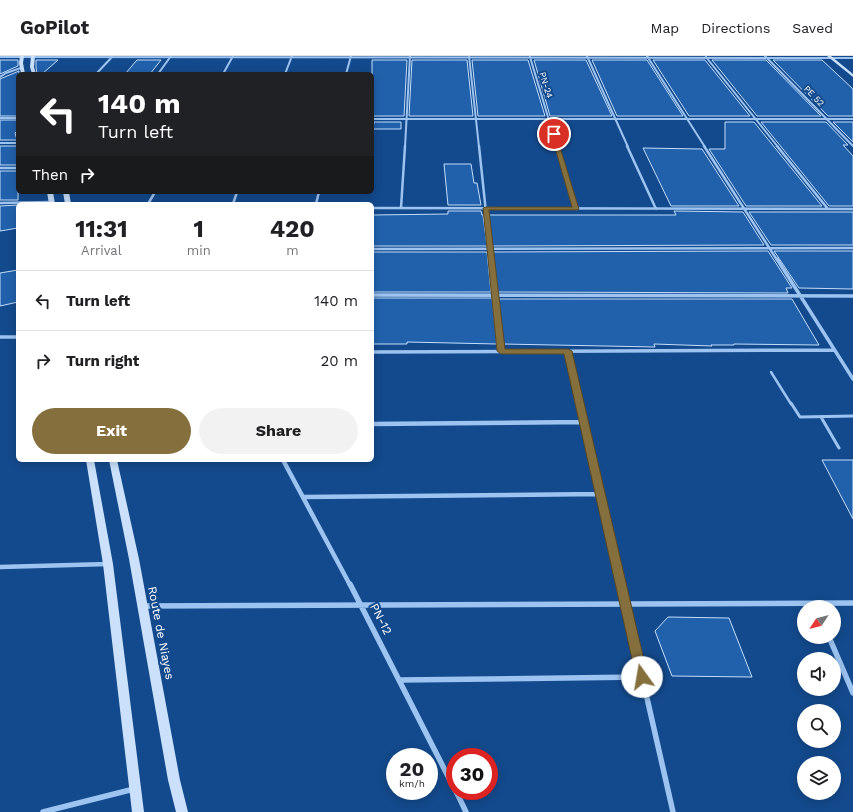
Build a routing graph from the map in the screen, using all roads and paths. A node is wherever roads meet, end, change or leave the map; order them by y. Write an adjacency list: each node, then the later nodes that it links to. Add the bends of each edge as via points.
1 (0, 57): 2 (street)
2 (22, 57): 3 (street); 18 (main road)
3 (33, 57): 4 (street); 20 (main road)
4 (112, 57): 5 (street); 21 (street)
5 (170, 57): 6 (street); 22 (street)
6 (233, 57): 7 (street); 23 (street)
7 (292, 57): 8 (street); 24 (street)
8 (350, 57): 9 (street); 25 (street)
9 (410, 57): 10 (street); 31 (street)
10 (469, 57): 16 (street); 32 (street)
11 (587, 57): 12 (street); 16 (street); 34 (street)
12 (648, 57): 13 (street); 35 (street)
13 (706, 57): 14 (street); 36 (street)
14 (766, 57): 15 (street); 37 (street, PE 52)
15 (830, 57): 17 (street); 26 (main road)
16 (530, 58): 33 (street, PN-24)
17 (853, 58)
18 (21, 68): 19 (main road); 27 (street, via 6,72)
19 (22, 72)
20 (33, 72)
21 (98, 72)
22 (159, 72)
23 (224, 72)
24 (286, 72)
25 (346, 72)
26 (853, 76)
27 (0, 77)
28 (0, 118): 29 (street)
29 (16, 118)
30 (374, 119): 31 (street)
31 (406, 119): 32 (street); 47 (street)
32 (476, 119): 33 (street); 48 (street)
33 (549, 119): 34 (street); 50 (street, PN-24)
34 (616, 119): 35 (street); 51 (street)
35 (687, 119): 36 (street); 49 (street)
36 (756, 119): 37 (street); 52 (street)
37 (827, 119): 38 (street); 41 (street, PE 52)
38 (853, 119)
39 (0, 143): 40 (street)
40 (16, 143)
41 (853, 146)
42 (0, 168): 43 (street)
43 (16, 168)
44 (0, 203): 45 (street)
45 (16, 203)
46 (374, 208): 47 (street)
47 (401, 208): 48 (street)
48 (486, 208): 50 (street); 54 (street)
49 (745, 208): 51 (street); 52 (street); 55 (street)
50 (576, 209): 51 (street)
51 (656, 209)
52 (828, 209): 53 (street)
53 (853, 209)
54 (490, 248): 55 (street); 57 (street); 59 (street)
55 (769, 248): 56 (street); 60 (street)
56 (853, 248)
57 (374, 249)
58 (374, 295): 59 (street)
59 (495, 295): 60 (street); 65 (street)
60 (800, 296): 61 (street); 64 (street)
61 (853, 296)
62 (0, 337): 63 (street)
63 (16, 337)
64 (834, 350): 66 (street); 69 (street)
65 (501, 351): 66 (street); 67 (street)
66 (568, 351): 72 (street)
67 (374, 352)
68 (771, 372): 71 (lane, via 800,417)
69 (853, 379)
70 (853, 416): 71 (lane)
71 (821, 417): 74 (lane)
72 (584, 422): 73 (street); 78 (street)
73 (374, 424)
74 (839, 448)
75 (90, 462): 80 (main road)
76 (113, 462): 86 (main road, Route de Niayes)
77 (284, 462): 79 (street, PN-12)
78 (600, 494): 79 (street); 83 (street)
79 (304, 497): 87 (street, PN-12)
80 (108, 564): 81 (street); 93 (main road)
81 (0, 567)
82 (853, 603): 84 (street)
83 (625, 604): 85 (street); 87 (street); 89 (street)
84 (841, 604)
85 (797, 605)
86 (141, 606): 87 (street); 97 (main road, Route de Niayes)
87 (362, 606): 90 (street, PN-12)
88 (832, 644): 91 (street)
89 (642, 677): 90 (street); 99 (street)
90 (400, 680): 92 (street, PN-12)
91 (853, 693)
92 (446, 772)
93 (137, 788): 95 (street); 96 (main road)
94 (460, 800): 98 (street, PN-12)
95 (44, 812)
96 (138, 812)
97 (182, 812)
98 (466, 812)
99 (673, 812)

